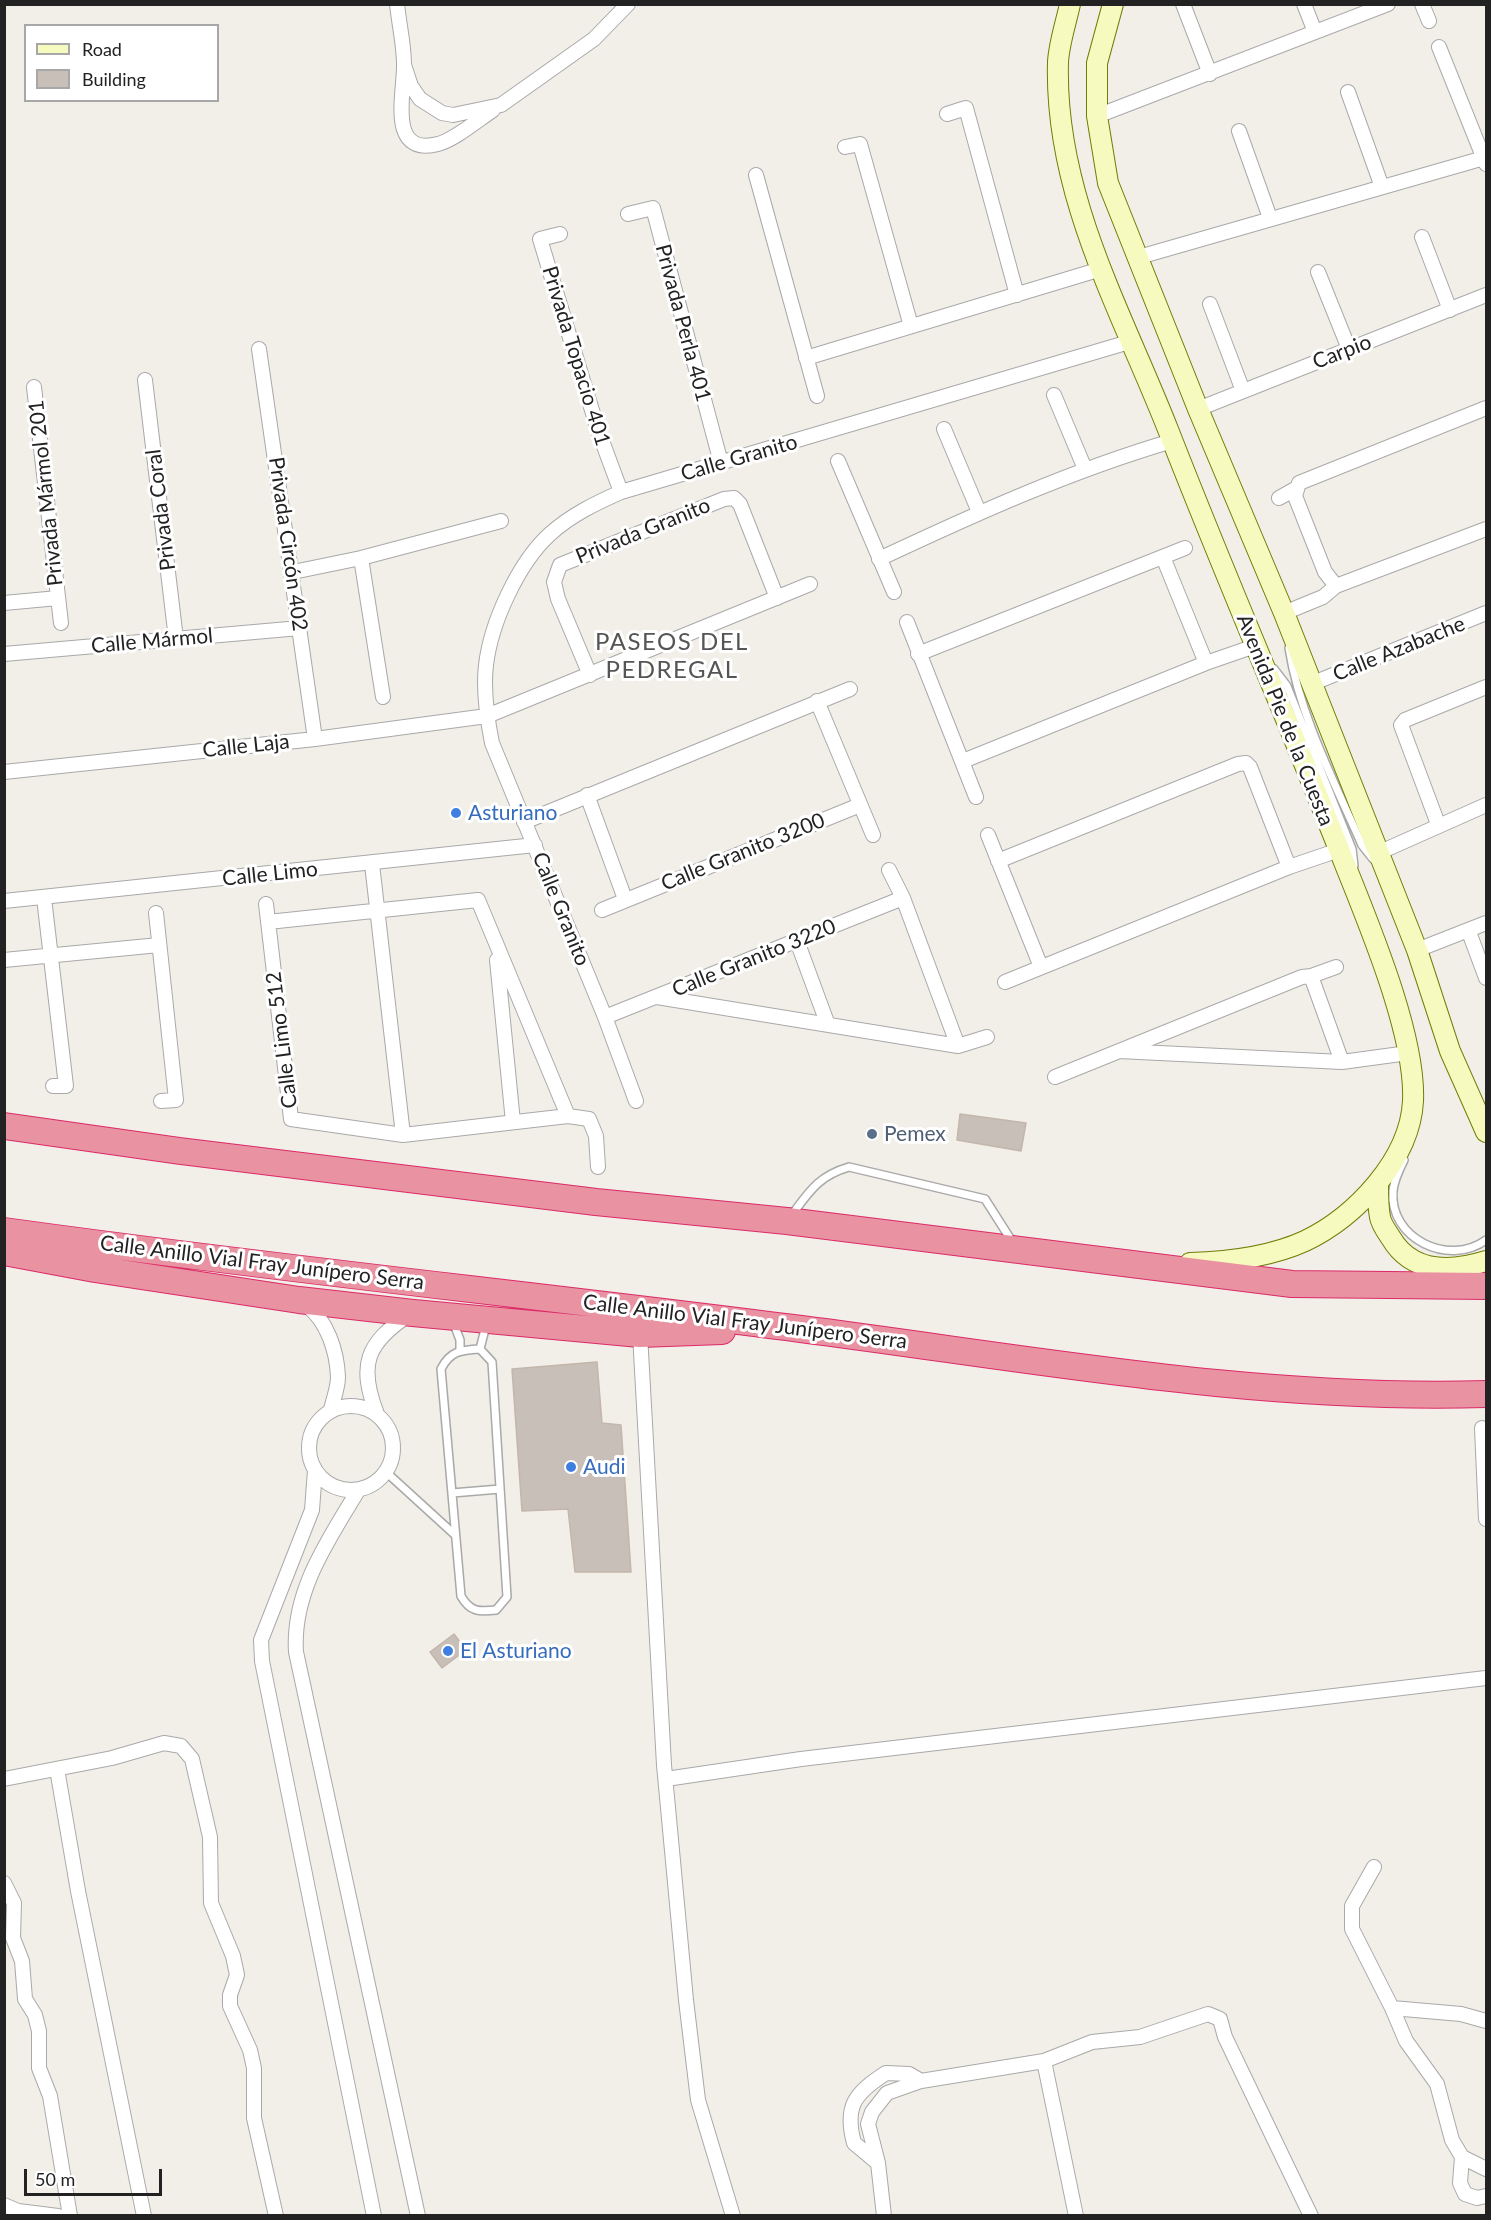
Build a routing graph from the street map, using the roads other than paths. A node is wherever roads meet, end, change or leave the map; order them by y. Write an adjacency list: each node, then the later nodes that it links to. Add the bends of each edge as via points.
1 (397, 4): 12 (street)
2 (628, 4): 15 (street, via 594,39)
3 (1070, 4): 28 (main road, Avenida Pie de la Cuesta, via 1058,58 1060,130 1076,199)
4 (1113, 4): 17 (main road, Avenida Pie de la Cuesta, via 1097,63)
5 (1183, 4): 13 (street)
6 (1304, 4): 10 (street)
7 (1388, 4): 10 (street)
8 (1422, 4): 9 (street)
9 (1429, 21)
10 (1315, 32): 13 (street)
11 (1439, 47): 20 (street)
12 (404, 65): 15 (street, via 420,99 442,113 453,115); 15 (street, via 400,110 404,130 411,140 424,146 440,144)
13 (1210, 74): 17 (street)
14 (1348, 92): 22 (street)
15 (501, 105)
16 (947, 114): 30 (street, via 966,108)
17 (1096, 116): 27 (main road, Avenida Pie de la Cuesta, via 1108,183)
18 (1239, 131): 24 (street)
19 (845, 147): 34 (street, via 860,144)
20 (1485, 160): 22 (street)
21 (756, 175): 38 (street)
22 (1382, 187): 24 (street)
23 (628, 214): 49 (street, Privada Perla 401, via 653,208)
24 (1270, 218): 27 (street)
25 (560, 234): 52 (street, Privada Topacio 401, via 540,239 598,430)
26 (1422, 237): 33 (street)
27 (1139, 257): 45 (main road, Avenida Pie de la Cuesta)
28 (1101, 269): 30 (street); 35 (main road, Avenida Pie de la Cuesta)
29 (1318, 272): 37 (street)
30 (1017, 296): 34 (street)
31 (1486, 296): 33 (street, Carpio)
32 (1210, 304): 41 (street)
33 (1450, 310): 37 (street, Carpio)
34 (911, 326): 38 (street)
35 (1129, 342): 47 (main road, Avenida Pie de la Cuesta); 49 (street, Calle Granito)
36 (259, 348): 61 (street, Privada Circón 402)
37 (1348, 350): 41 (street, Carpio)
38 (806, 358): 43 (street)
39 (145, 380): 73 (street, Privada Coral)
40 (34, 387): 65 (street, Privada Mármol 201)
41 (1243, 391): 45 (street, Carpio)
42 (1054, 395): 50 (street)
43 (817, 396)
44 (1486, 408): 51 (street, via 1299,483)
45 (1198, 409): 68 (main road, Avenida Pie de la Cuesta)
46 (944, 429): 54 (street)
47 (1172, 441): 50 (street); 74 (main road, Avenida Pie de la Cuesta)
48 (838, 461): 60 (street)
49 (721, 463): 52 (street, Calle Granito)
50 (1086, 469): 54 (street)
51 (1295, 489): 53 (street); 63 (street, via 1325,572)
52 (621, 492): 84 (street, Calle Granito, via 589,506 549,535 520,571 496,620 486,665)
53 (1279, 498)
54 (979, 512): 60 (street)
55 (501, 521): 59 (street)
56 (1486, 529): 63 (street)
57 (1185, 548): 58 (street)
58 (1163, 557): 76 (street); 77 (street)
59 (361, 558): 61 (street); 82 (street)
60 (879, 559): 64 (street)
61 (293, 572): 72 (street, Privada Circón 402)
62 (810, 584): 66 (street)
63 (1336, 586): 68 (street, via 1323,597)
64 (894, 592)
65 (58, 598): 67 (street, Privada Mármol 201); 71 (street, Privada Mármol 201)
66 (777, 598): 78 (street); 78 (street, Privada Granito, via 740,504 734,498 641,530 560,565 555,573 558,599)
67 (4, 603)
68 (1284, 613): 79 (main road, Avenida Pie de la Cuesta); 103 (lane, via 1295,684 1310,725 1362,845)
69 (1486, 613): 79 (street, Calle Azabache)
70 (907, 622): 76 (street)
71 (61, 623)
72 (300, 628): 73 (street, Calle Mármol); 85 (street, Privada Circón 402)
73 (176, 639): 75 (street, Calle Mármol)
74 (1255, 646): 77 (street); 97 (main road, Avenida Pie de la Cuesta); 104 (lane, via 1287,686 1352,849)
75 (4, 654)
76 (918, 654): 86 (street)
77 (1206, 663): 86 (street)
78 (590, 675): 84 (street)
79 (1311, 684): 98 (main road, Avenida Pie de la Cuesta)
80 (1486, 687): 93 (street, via 1401,725)
81 (850, 689): 83 (street)
82 (383, 697)
83 (817, 701): 88 (street); 90 (street)
84 (487, 716): 85 (street, Calle Laja); 92 (street, Calle Granito, via 492,743)
85 (315, 739): 87 (street, Calle Laja)
86 (963, 761): 89 (street)
87 (4, 772)
88 (587, 795): 92 (street); 107 (street)
89 (976, 797)
90 (860, 805): 94 (street); 107 (street, Calle Granito 3200)
91 (1486, 805): 93 (street)
92 (524, 822): 96 (street, Calle Granito)
93 (1438, 824): 98 (street)
94 (873, 835)
95 (988, 835): 99 (street)
96 (535, 846): 100 (street, Calle Limo); 128 (street, Calle Granito)
97 (1339, 850): 101 (street); 104 (main road, Avenida Pie de la Cuesta)
98 (1378, 853): 103 (main road, Avenida Pie de la Cuesta)
99 (998, 861): 101 (street, via 1246,763); 122 (street)
100 (372, 864): 105 (street, Calle Limo); 110 (street)
101 (1289, 867): 122 (street)
102 (889, 870): 106 (street)
103 (1388, 878): 119 (main road, Avenida Pie de la Cuesta)
104 (1357, 897): 133 (main road, Avenida Pie de la Cuesta, via 1398,1010)
105 (44, 898): 108 (street, Calle Limo); 120 (street)
106 (903, 898): 116 (street, Calle Granito 3220); 131 (street)
107 (625, 899): 111 (street, Calle Granito 3200)
108 (4, 901)
109 (266, 904): 113 (street, Calle Limo 512)
110 (378, 910): 113 (street); 118 (street, via 478,900); 144 (street)
111 (602, 910)
112 (156, 913): 117 (street)
113 (268, 922): 144 (street, Calle Limo 512, via 291,1119)
114 (1486, 923): 115 (street)
115 (1469, 932): 119 (street); 125 (street)
116 (797, 941): 127 (street, Calle Granito 3220); 129 (street)
117 (159, 945): 120 (street); 137 (street, via 176,1100)
118 (495, 946): 140 (street); 141 (street)
119 (1417, 950): 143 (main road, Avenida Pie de la Cuesta, via 1450,1051)
120 (51, 955): 121 (street); 136 (street, via 66,1086)
121 (4, 960)
122 (1041, 967): 126 (street)
123 (1336, 967): 124 (street)
124 (1311, 976): 132 (street); 134 (street)
125 (1486, 978)
126 (1005, 982)
127 (657, 998): 128 (street, Calle Granito 3220); 129 (street)
128 (605, 1017): 138 (street, Calle Granito)
129 (828, 1025): 131 (street)
130 (987, 1037): 131 (street)
131 (958, 1046)
132 (1114, 1051): 134 (street); 135 (street)
133 (1408, 1053): 134 (street); 139 (main road, Avenida Pie de la Cuesta)
134 (1342, 1062)
135 (1055, 1077)
136 (53, 1086)
137 (161, 1101)
138 (636, 1101)
139 (1413, 1103): 146 (main road, Avenida Pie de la Cuesta, via 1400,1146); 149 (lane, via 1414,1138 1393,1190 1393,1205 1400,1221 1412,1237 1442,1251 1461,1251)
140 (568, 1116): 141 (street, Calle Limo 512); 145 (street, via 589,1119 596,1136)
141 (513, 1122): 144 (street, Calle Limo 512)
142 (4, 1126): 147 (highway, via 180,1152)
143 (1486, 1132)
144 (403, 1135)
145 (598, 1167)
146 (1378, 1185): 152 (main road, via 1380,1220 1395,1245 1417,1263 1439,1269); 153 (main road, Avenida Pie de la Cuesta, via 1356,1206 1307,1240 1273,1252 1207,1263)
147 (787, 1221): 150 (highway); 150 (lane, via 816,1183 830,1172 849,1167 985,1199)
148 (4, 1231): 159 (highway, Calle Anillo Vial Fray Junípero Serra)
149 (1486, 1240)
150 (1018, 1250): 153 (highway)
151 (4, 1252): 155 (highway)
152 (1486, 1261)
153 (1136, 1266): 154 (highway, via 1292,1284)
154 (1486, 1286)
155 (299, 1300): 156 (highway); 164 (street, via 316,1312 331,1340 338,1377)
156 (413, 1313): 157 (highway); 165 (street, via 393,1325 374,1345 365,1370)
157 (448, 1314): 158 (highway); 162 (lane, via 458,1330)
158 (488, 1320): 160 (highway); 161 (lane)
159 (803, 1329): 160 (highway); 163 (highway, Calle Anillo Vial Fray Junípero Serra, via 1187,1380 1344,1394)
160 (640, 1334): 177 (street)
161 (480, 1349): 162 (lane); 170 (lane, via 492,1362)
162 (460, 1350): 171 (lane, via 446,1358 441,1369)
163 (1486, 1394)
164 (331, 1410): 165 (street, via 355,1406); 167 (street, via 319,1420 310,1436 309,1453)
165 (377, 1414): 168 (street, via 393,1441)
166 (1482, 1428): 172 (street)
167 (315, 1470): 169 (street, via 327,1482 343,1489); 193 (street, via 312,1510 261,1640 262,1661)
168 (386, 1472): 169 (street); 173 (lane)
169 (359, 1489): 194 (street, via 306,1585 296,1615 296,1652)
170 (500, 1489): 171 (lane); 173 (lane, via 507,1597 496,1610 479,1612 467,1607 461,1596)
171 (452, 1493): 173 (lane)
172 (1486, 1519)
173 (454, 1534)
174 (1486, 1678): 177 (street, via 801,1759)
175 (57, 1769): 176 (street); 191 (street); 192 (street, via 164,1743 181,1746 192,1758 210,1837 211,1903 237,1975 230,2006 254,2068 254,2118)
176 (4, 1779)
177 (666, 1779): 195 (street, via 698,2100)
178 (1374, 1868): 180 (street, via 1352,1906 1352,1929)
179 (4, 1883): 190 (street, via 14,1902 13,1938 22,1962 25,1999 39,2031 39,2068 50,2096)
180 (1392, 2008): 181 (street, via 1461,2014); 184 (street, via 1406,2041 1437,2084 1452,2140)
181 (1486, 2021)
182 (1044, 2061): 183 (street); 197 (street); 198 (street, via 1092,2042 1140,2037 1208,2014 1220,2019 1225,2037)
183 (921, 2081): 185 (street, via 887,2092 872,2112 868,2124); 185 (street, via 909,2074 886,2073 853,2101 850,2114 854,2143)
184 (1462, 2157): 186 (street); 187 (street, via 1460,2183 1465,2194)
185 (878, 2163): 196 (street)
186 (1486, 2169)
187 (1486, 2196)
188 (4, 2205): 189 (street, via 18,2211)
189 (58, 2216)
190 (70, 2216)
191 (144, 2216)
192 (276, 2216)
193 (374, 2216)
194 (418, 2216)
195 (733, 2216)
196 (884, 2216)
197 (1076, 2216)
198 (1311, 2216)

